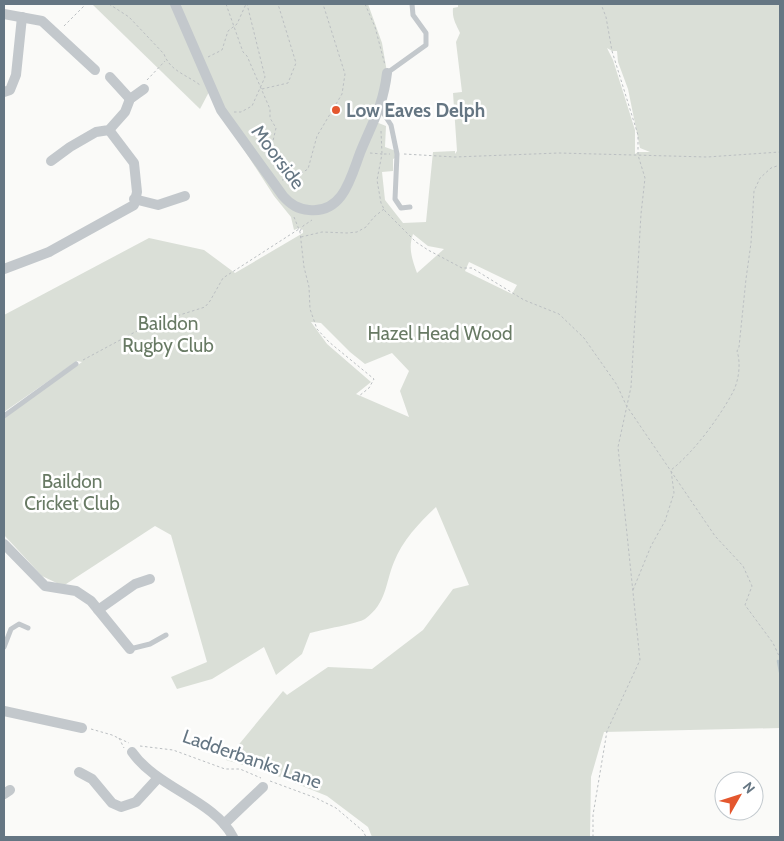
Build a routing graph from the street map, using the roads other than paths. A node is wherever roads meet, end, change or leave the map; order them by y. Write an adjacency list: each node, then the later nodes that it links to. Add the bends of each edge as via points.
1 (175, 4): 11 (street, Moorside, via 218,105 295,207 323,210 340,198 349,185)
2 (412, 4): 6 (lane, via 413,15 426,33 426,45)
3 (4, 14): 4 (street)
4 (22, 17): 5 (street, via 42,21); 9 (street, via 16,75 10,90)
5 (94, 70)
6 (386, 73): 11 (street, Moorside)
7 (110, 77): 10 (street)
8 (144, 89): 10 (street)
9 (4, 92)
10 (130, 98): 12 (street, via 126,112)
11 (380, 108): 16 (lane, via 392,125 397,154 395,199 401,208)
12 (109, 130): 13 (street, via 96,132); 15 (street, via 134,163 137,192)
13 (51, 162)
14 (185, 196): 15 (street, via 158,205)
15 (134, 199): 17 (street, via 134,205 49,252)
16 (410, 206)
17 (4, 269)
18 (76, 364): 19 (lane)
19 (4, 416)
20 (4, 544): 22 (street, via 45,586 76,591)
21 (150, 579): 22 (street, via 135,584)
22 (98, 610): 26 (street)
23 (28, 628): 25 (lane, via 19,624 11,629)
24 (166, 635): 26 (lane, via 150,644)
25 (4, 647)
26 (130, 649)
27 (4, 711): 28 (street)
28 (82, 728)
29 (132, 752): 31 (street)
30 (84, 777): 31 (street, via 96,782 115,810 136,802)
31 (158, 778): 33 (street)
32 (263, 787): 33 (street)
33 (224, 824): 34 (street)
34 (233, 837)

